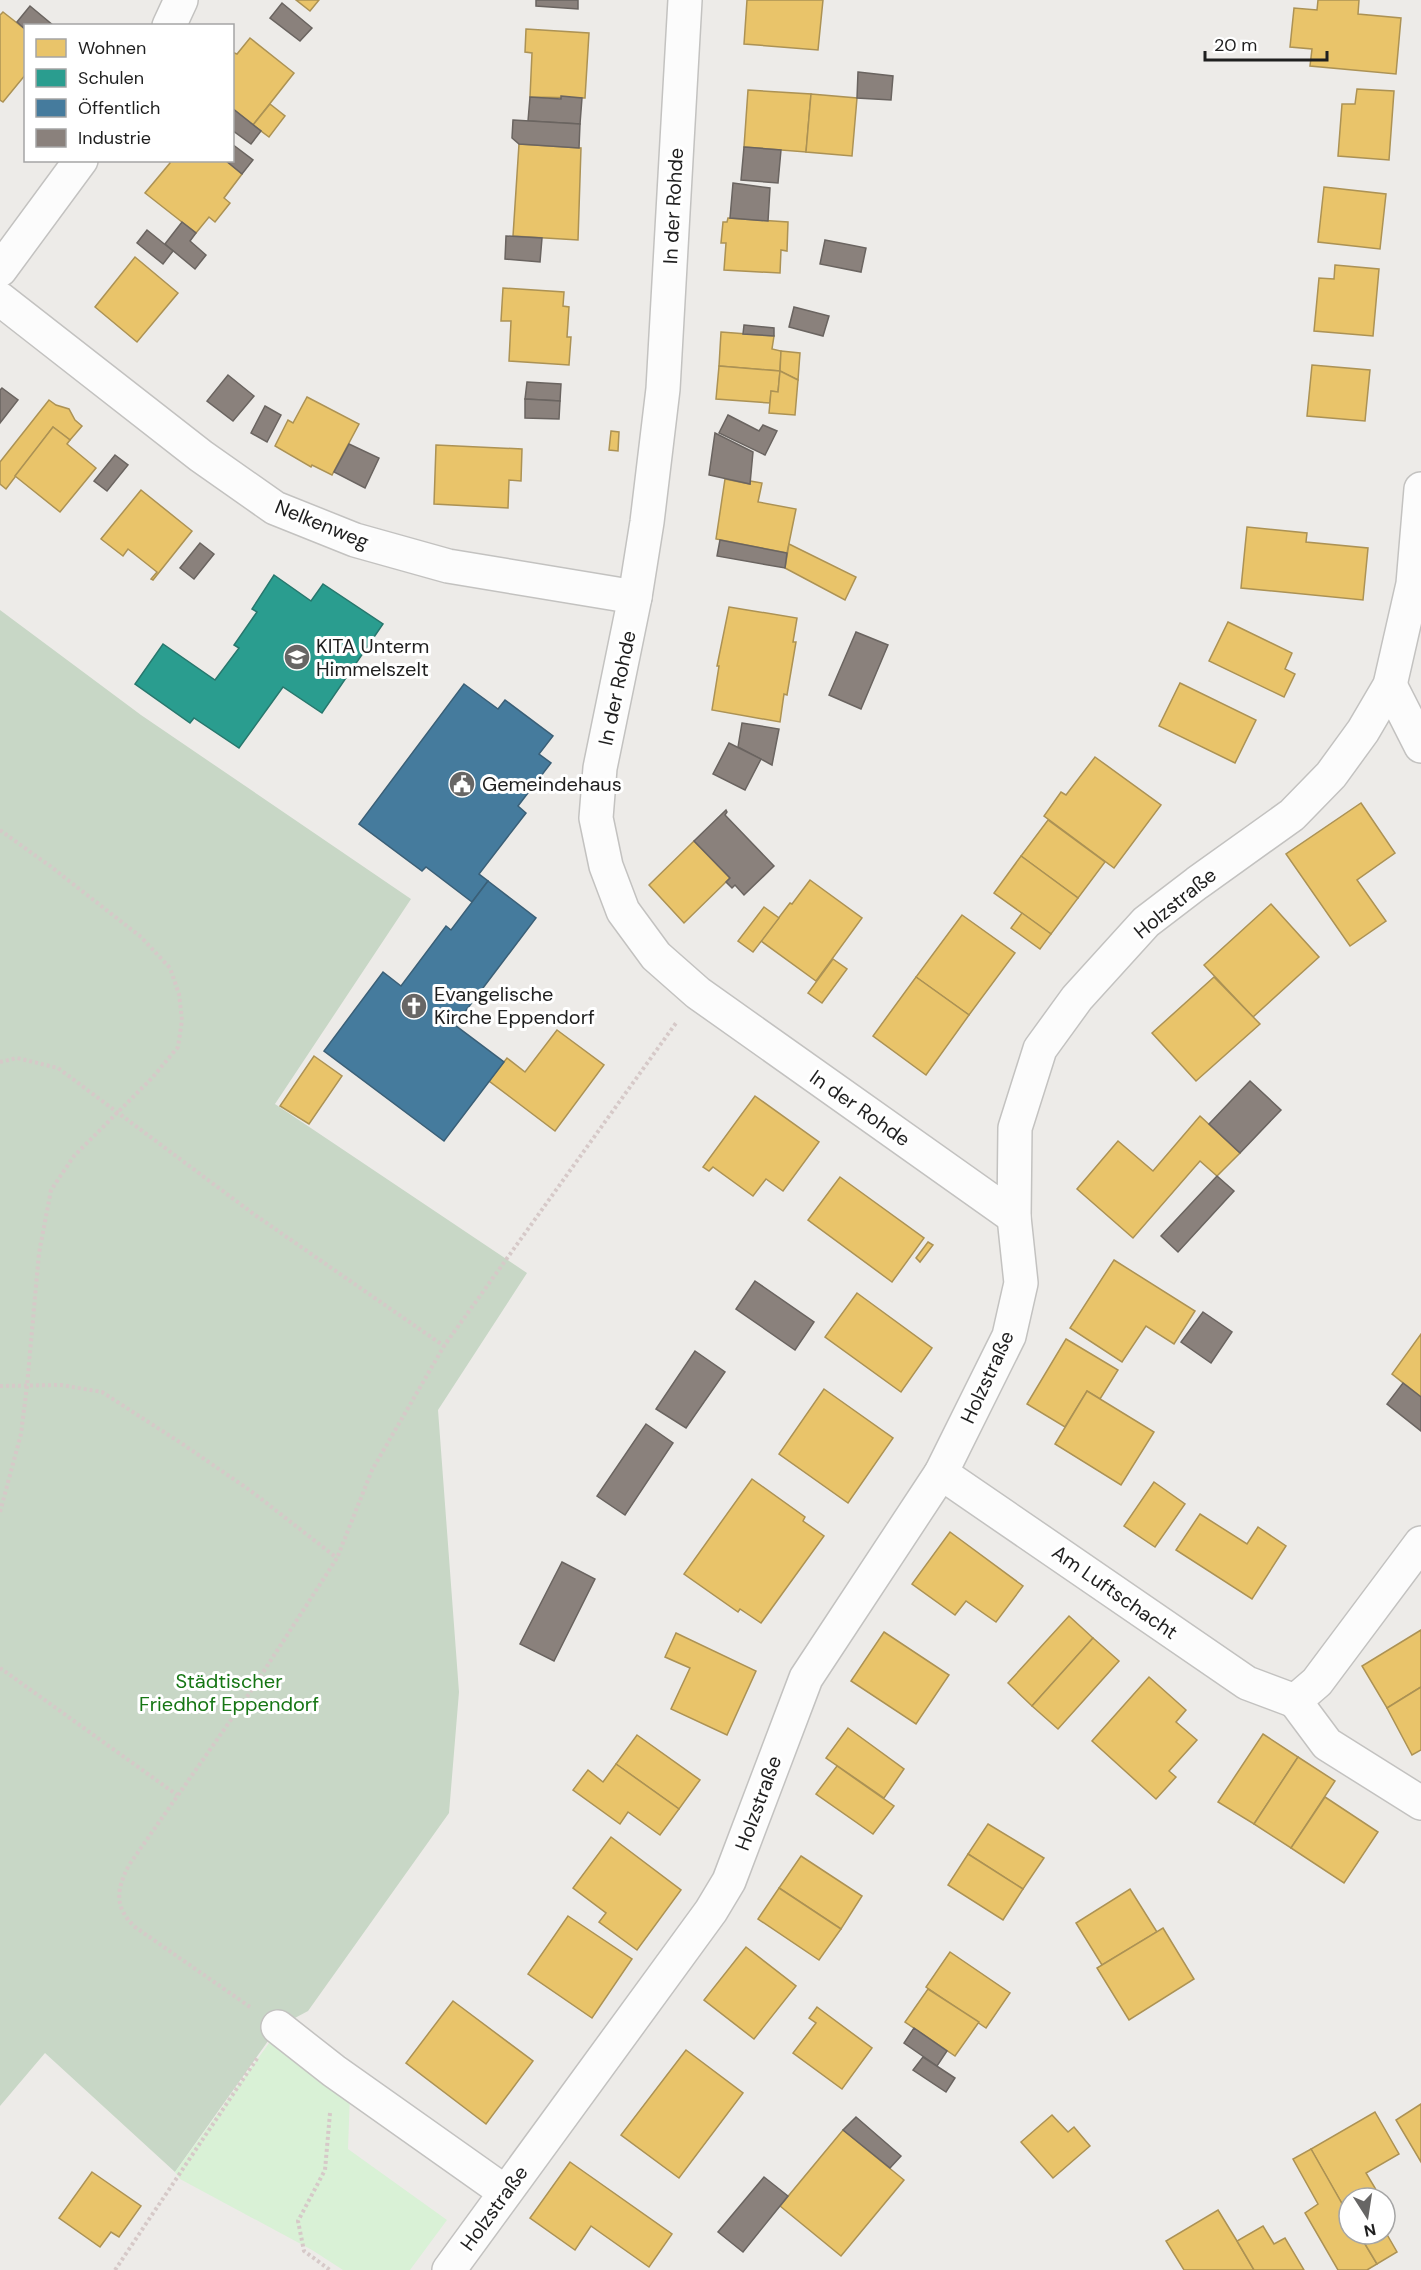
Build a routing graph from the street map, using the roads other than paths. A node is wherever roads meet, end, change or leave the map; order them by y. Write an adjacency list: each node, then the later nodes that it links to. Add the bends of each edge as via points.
1 (181, 0): 3 (street)
2 (686, 0): 8 (street, In der Rohde, via 663,388)
3 (170, 24)
4 (80, 162): 5 (street)
5 (0, 270)
6 (0, 299): 8 (street, Nelkenweg, via 201,456 275,508 355,540 448,566)
7 (1421, 489): 9 (street, Holzstraße, via 1413,584)
8 (635, 597): 11 (street, In der Rohde, via 600,768 596,819 606,866 623,911 656,956 698,993)
9 (1390, 685): 10 (street); 11 (street, Holzstraße, via 1331,775 1292,815 1146,922 1077,998 1040,1049 1015,1128)
10 (1421, 746)
11 (1014, 1217): 12 (street, Holzstraße, via 1021,1283 1009,1336)
12 (941, 1473): 14 (street, Am Luftschacht, via 1247,1683); 17 (street, Holzstraße, via 806,1678 729,1881 711,1911)
13 (1421, 1544): 14 (street, via 1317,1682)
14 (1295, 1701): 15 (street, via 1327,1744)
15 (1421, 1803)
16 (278, 2027): 17 (street, via 333,2071)
17 (505, 2192): 18 (street, Holzstraße)
18 (449, 2270)

